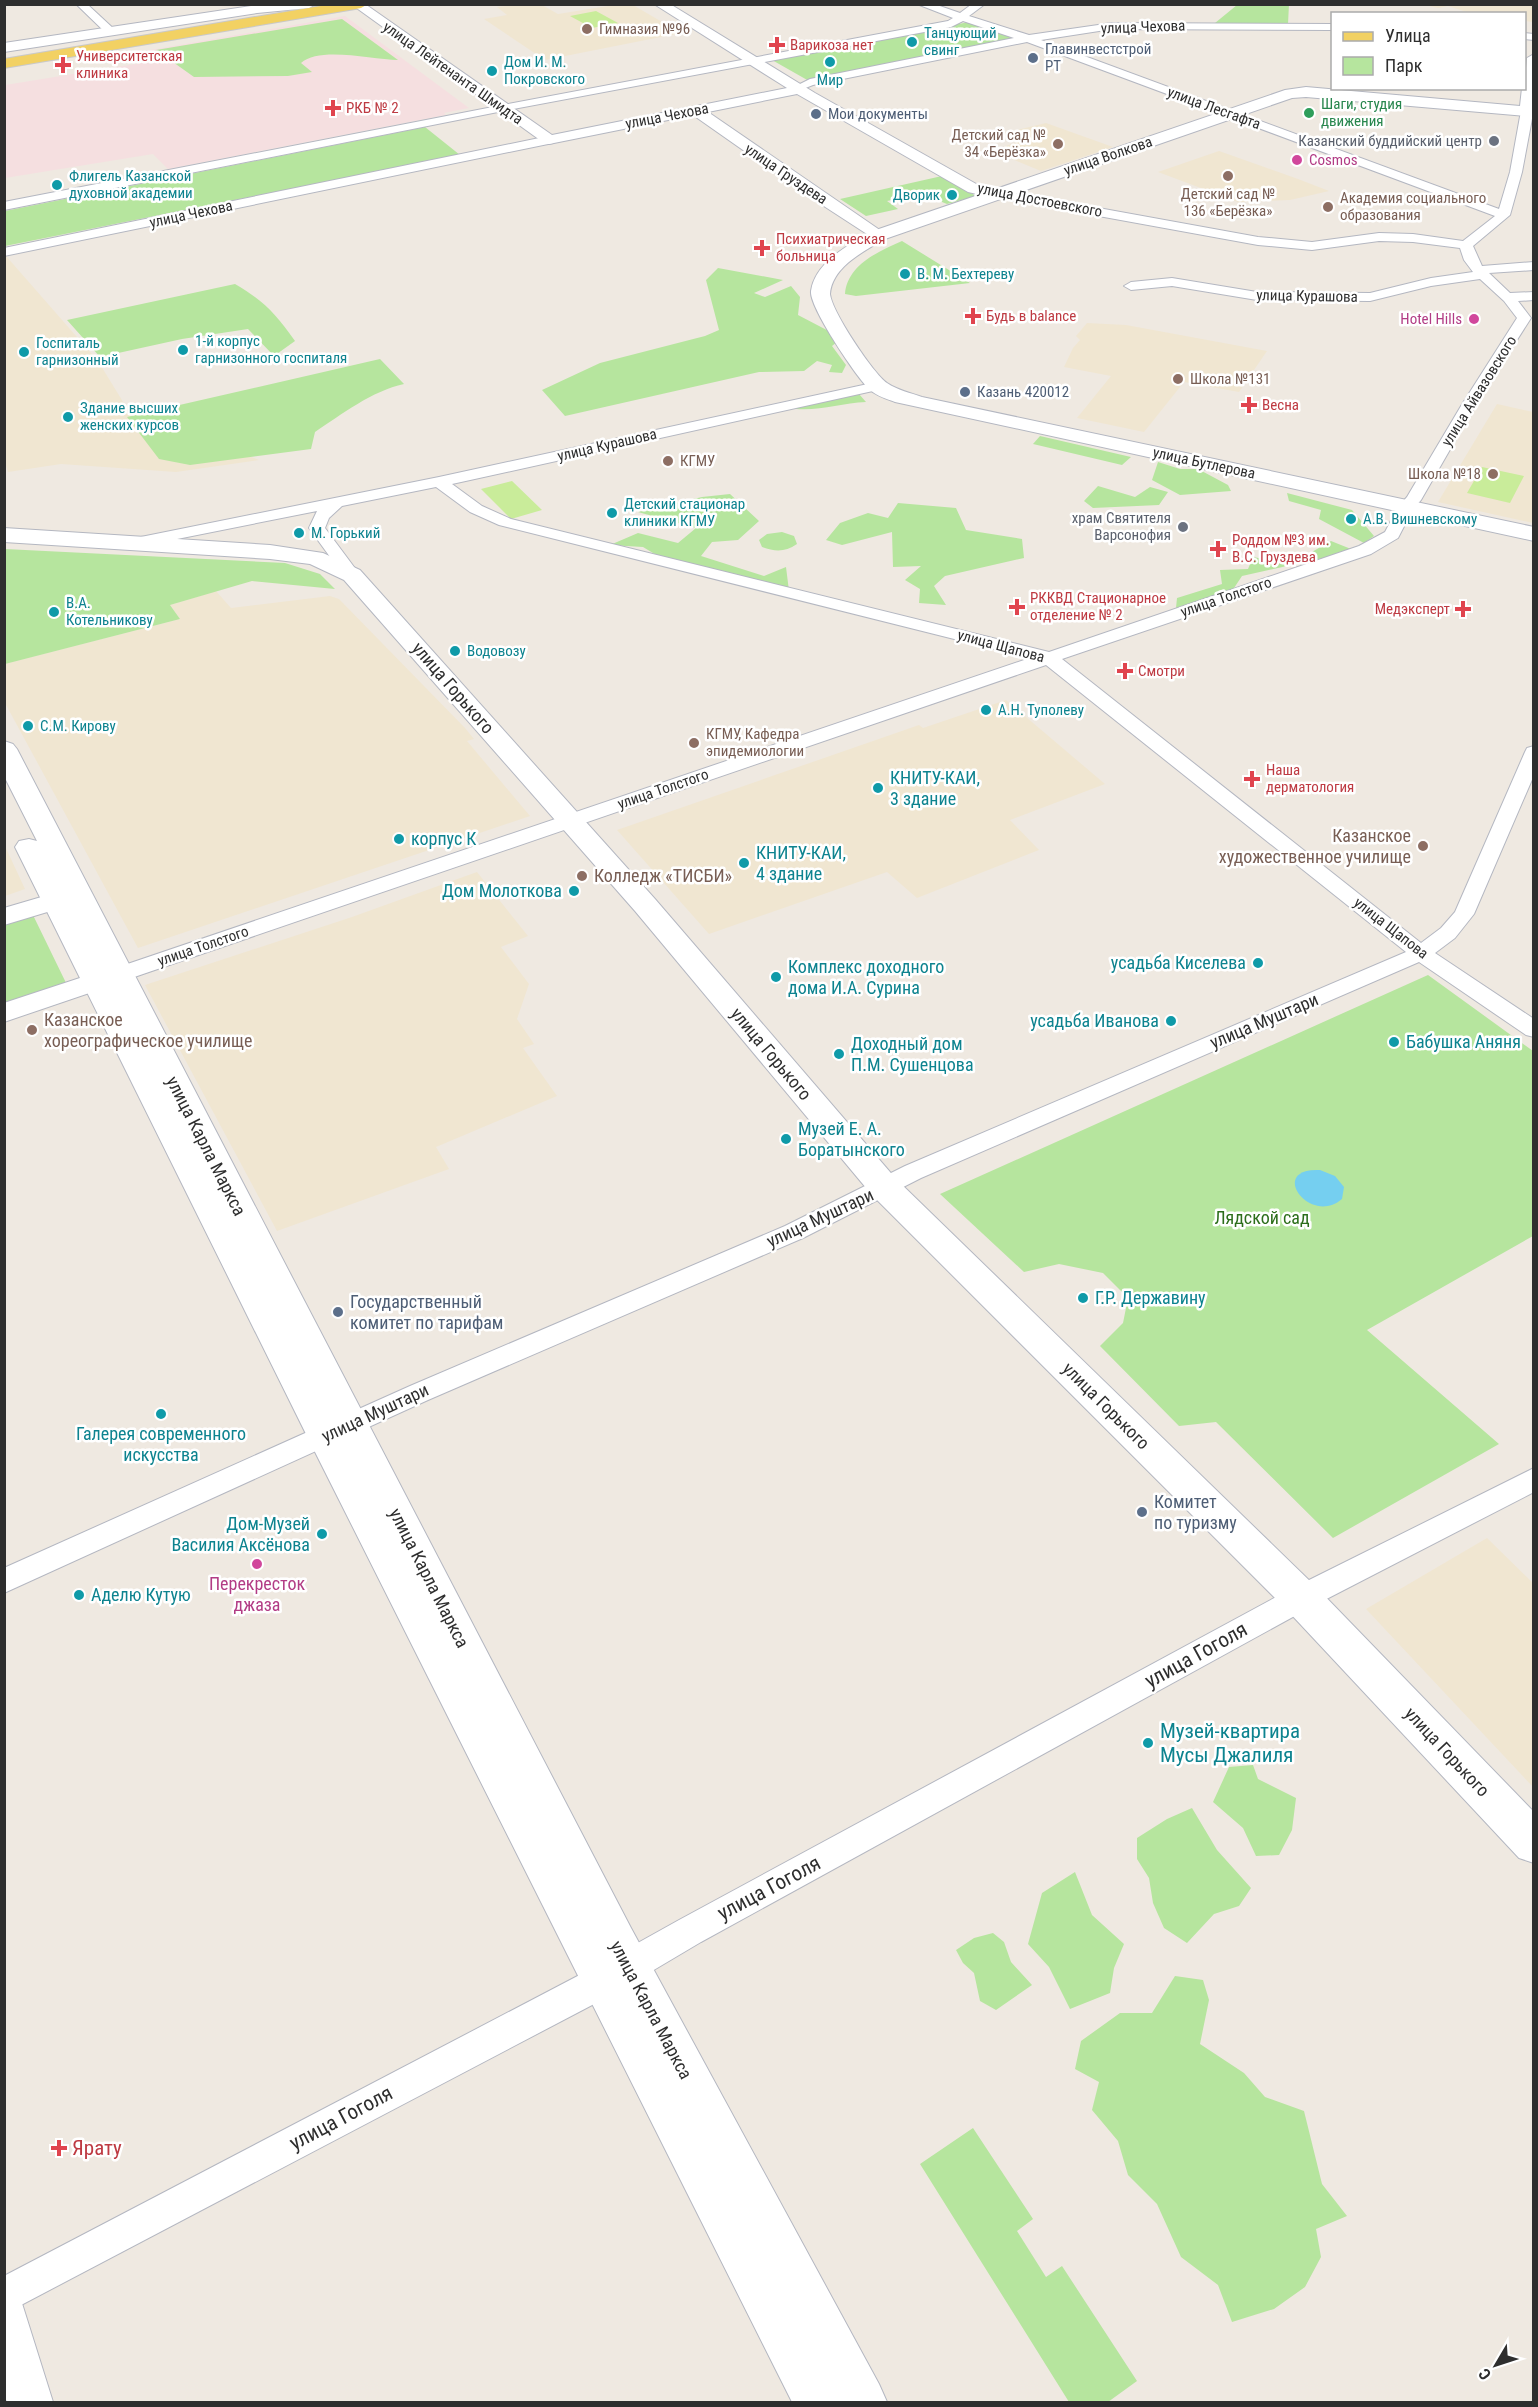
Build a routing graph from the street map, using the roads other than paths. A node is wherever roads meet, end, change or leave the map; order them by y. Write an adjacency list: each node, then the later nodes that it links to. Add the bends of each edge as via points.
1 (81, 4): 9 (street)
2 (660, 4): 14 (street, улица Достоевского)
3 (922, 4): 7 (street, улица Лесгафта)
4 (980, 4): 7 (street)
5 (359, 5): 6 (main road); 18 (street, улица Лейтенанта Шмидта)
6 (307, 8): 9 (main road, via 257,9); 12 (main road); 15 (main road); 16 (main road, via 211,35)
7 (963, 17): 10 (street, улица Лесгафта); 14 (street, via 951,24)
8 (1331, 27): 10 (street, улица Чехова, via 1114,26)
9 (111, 32): 11 (main road)
10 (1026, 38): 17 (street, улица Чехова, via 810,82); 21 (street, улица Лесгафта)
11 (4, 48)
12 (4, 56)
13 (1533, 58): 20 (main road)
14 (752, 61): 17 (street, улица Достоевского); 18 (street)
15 (4, 64)
16 (4, 70)
17 (798, 88): 19 (street, улица Чехова); 24 (street, улица Достоевского, via 973,189)
18 (503, 108): 23 (street, улица Лейтенанта Шмидта); 25 (street)
19 (695, 110): 23 (street, улица Чехова); 27 (street, улица Груздева)
20 (1530, 111): 21 (main road, улица Волкова, via 1306,92 1290,93); 22 (street)
21 (1228, 113): 24 (main road, улица Волкова); 26 (street, улица Лесгафта)
22 (1528, 134): 26 (street)
23 (549, 140): 29 (street, улица Чехова)
24 (999, 194): 27 (main road, улица Волкова); 28 (street, улица Достоевского, via 1290,245 1379,237)
25 (4, 206)
26 (1504, 214): 28 (street)
27 (879, 235): 35 (main road, улица Волкова, via 827,274 820,298)
28 (1466, 245): 31 (street, улица Айвазовского, via 1466,255)
29 (4, 252)
30 (1533, 266): 31 (street, улица Курашова)
31 (1481, 273): 32 (street, улица Курашова, via 1370,297 1257,296 1172,282); 34 (street, улица Айвазовского)
32 (1131, 286)
33 (1533, 296): 34 (street)
34 (1507, 297): 38 (street, улица Айвазовского, via 1524,318)
35 (877, 386): 36 (street, улица Курашова); 38 (main road, улица Бутлерова, via 917,402)
36 (439, 482): 37 (street, улица Курашова); 43 (street, улица Щапова, via 476,509 505,522)
37 (337, 502): 41 (street, улица Курашова); 42 (street, via 323,513 317,528)
38 (1406, 507): 39 (main road, улица Бутлерова); 43 (street, улица Толстого, via 1392,535 1365,550)
39 (1533, 534)
40 (4, 535): 41 (main road, улица Горького)
41 (127, 544): 42 (main road, улица Горького, via 315,558)
42 (352, 575): 47 (main road, улица Горького)
43 (1048, 657): 47 (street, улица Толстого); 50 (street, улица Щапова)
44 (4, 749): 51 (main road, улица Карла Маркса)
45 (1533, 752): 50 (street, улица Муштари, via 1464,914 1448,933)
46 (4, 797): 48 (main road, улица Карла Маркса)
47 (570, 820): 51 (street, улица Толстого); 54 (main road, улица Горького)
48 (56, 901): 49 (street); 51 (main road, улица Карла Маркса)
49 (4, 917)
50 (1421, 953): 53 (street, улица Щапова); 54 (street, улица Муштари)
51 (108, 978): 52 (street, улица Толстого); 55 (main road, улица Карла Маркса)
52 (4, 1013)
53 (1533, 1030)
54 (884, 1187): 55 (street, улица Муштари, via 794,1232); 58 (main road, улица Горького)
55 (338, 1430): 57 (street, улица Муштари); 60 (main road, улица Карла Маркса)
56 (1533, 1479): 58 (street, улица Гоголя)
57 (4, 1581)
58 (1301, 1598): 59 (main road, улица Горького); 60 (street, улица Гоголя)
59 (1533, 1843)
60 (616, 1974): 61 (street, улица Гоголя); 64 (main road, улица Карла Маркса, via 617,2004); 65 (main road, улица Карла Маркса)
61 (4, 2296)
62 (4, 2313): 63 (street)
63 (30, 2403)
64 (819, 2403)
65 (861, 2403)

